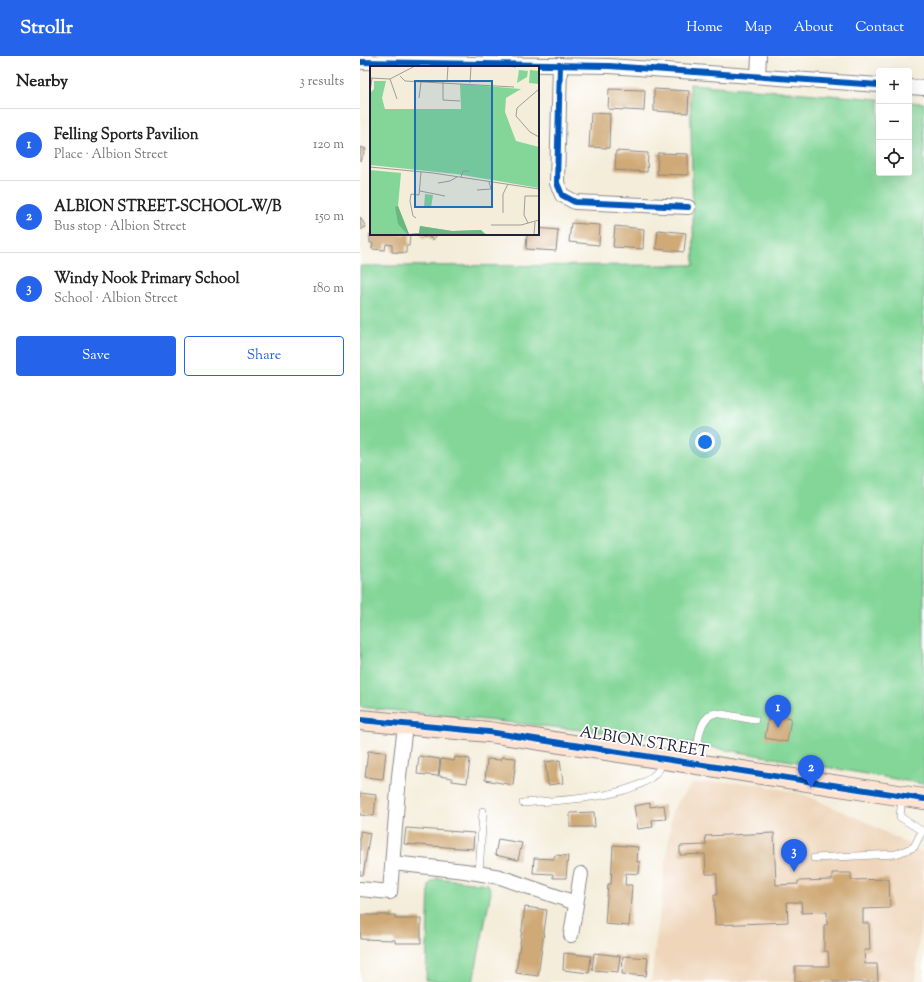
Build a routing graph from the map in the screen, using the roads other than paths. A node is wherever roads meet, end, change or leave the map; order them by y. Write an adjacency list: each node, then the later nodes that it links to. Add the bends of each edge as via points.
1 (759, 56): 6 (street)
2 (596, 61): 5 (street); 6 (street)
3 (360, 62): 4 (street)
4 (398, 65): 5 (street)
5 (560, 65): 10 (street, via 557,183 562,195 575,202)
6 (758, 76): 7 (street)
7 (876, 85)
8 (912, 87): 9 (street)
9 (924, 88)
10 (688, 207)
11 (360, 720): 13 (street, ALBION STREET)
12 (754, 720): 15 (lane, via 710,714 704,720)
13 (405, 726): 14 (street, ALBION STREET, via 489,732); 21 (street)
14 (663, 759): 15 (street, ALBION STREET); 18 (lane, via 661,767 649,780 614,794)
15 (696, 764): 16 (street, ALBION STREET)
16 (903, 796): 17 (street, ALBION STREET); 20 (lane, via 900,817 922,832 914,848 896,854)
17 (924, 799)
18 (523, 803)
19 (483, 811): 22 (lane)
20 (814, 858)
21 (393, 863): 22 (street); 24 (street, via 390,892)
22 (478, 873): 25 (street, via 500,877)
23 (581, 874): 25 (street)
24 (360, 889)
25 (576, 903): 26 (street)
26 (571, 935)

